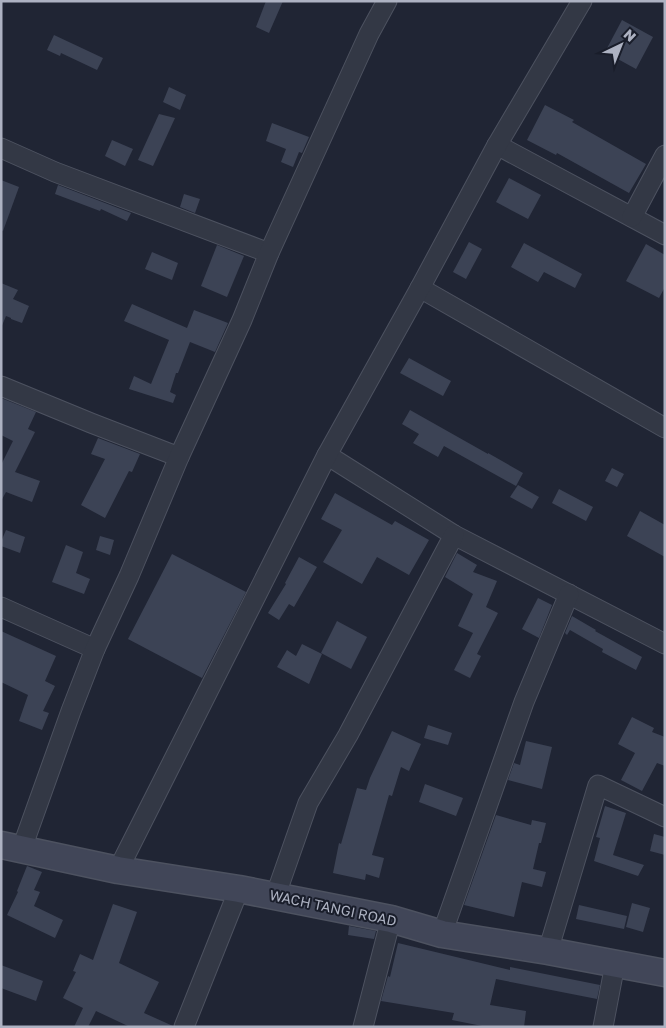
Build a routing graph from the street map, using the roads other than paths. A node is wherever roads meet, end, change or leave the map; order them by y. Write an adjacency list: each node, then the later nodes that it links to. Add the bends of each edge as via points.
1 (387, 1): 8 (street)
2 (582, 1): 3 (street)
3 (497, 145): 6 (street); 9 (street)
4 (1, 148): 8 (street, via 55,172)
5 (665, 155): 6 (street)
6 (632, 217): 7 (street)
7 (665, 235)
8 (269, 253): 13 (street)
9 (420, 288): 11 (street); 12 (street)
10 (1, 386): 13 (street)
11 (665, 428)
12 (327, 455): 14 (street); 21 (street)
13 (179, 457): 18 (street)
14 (454, 535): 15 (street); 23 (street, via 348,735 308,803)
15 (570, 594): 17 (street); 25 (street, via 524,702)
16 (1, 607): 18 (street)
17 (665, 644)
18 (95, 649): 20 (street, via 68,720)
19 (665, 817): 26 (street, via 598,785)
20 (11, 846): 21 (main road, WACH TANGI ROAD)
21 (118, 870): 22 (main road, WACH TANGI ROAD)
22 (239, 889): 23 (main road, WACH TANGI ROAD); 29 (street)
23 (275, 897): 24 (main road, WACH TANGI ROAD)
24 (391, 919): 25 (main road, WACH TANGI ROAD); 30 (street)
25 (442, 934): 26 (main road, WACH TANGI ROAD)
26 (548, 951): 27 (main road, WACH TANGI ROAD)
27 (615, 964): 28 (main road, WACH TANGI ROAD); 31 (street)
28 (665, 972)
29 (184, 1027)
30 (363, 1027)
31 (603, 1027)

